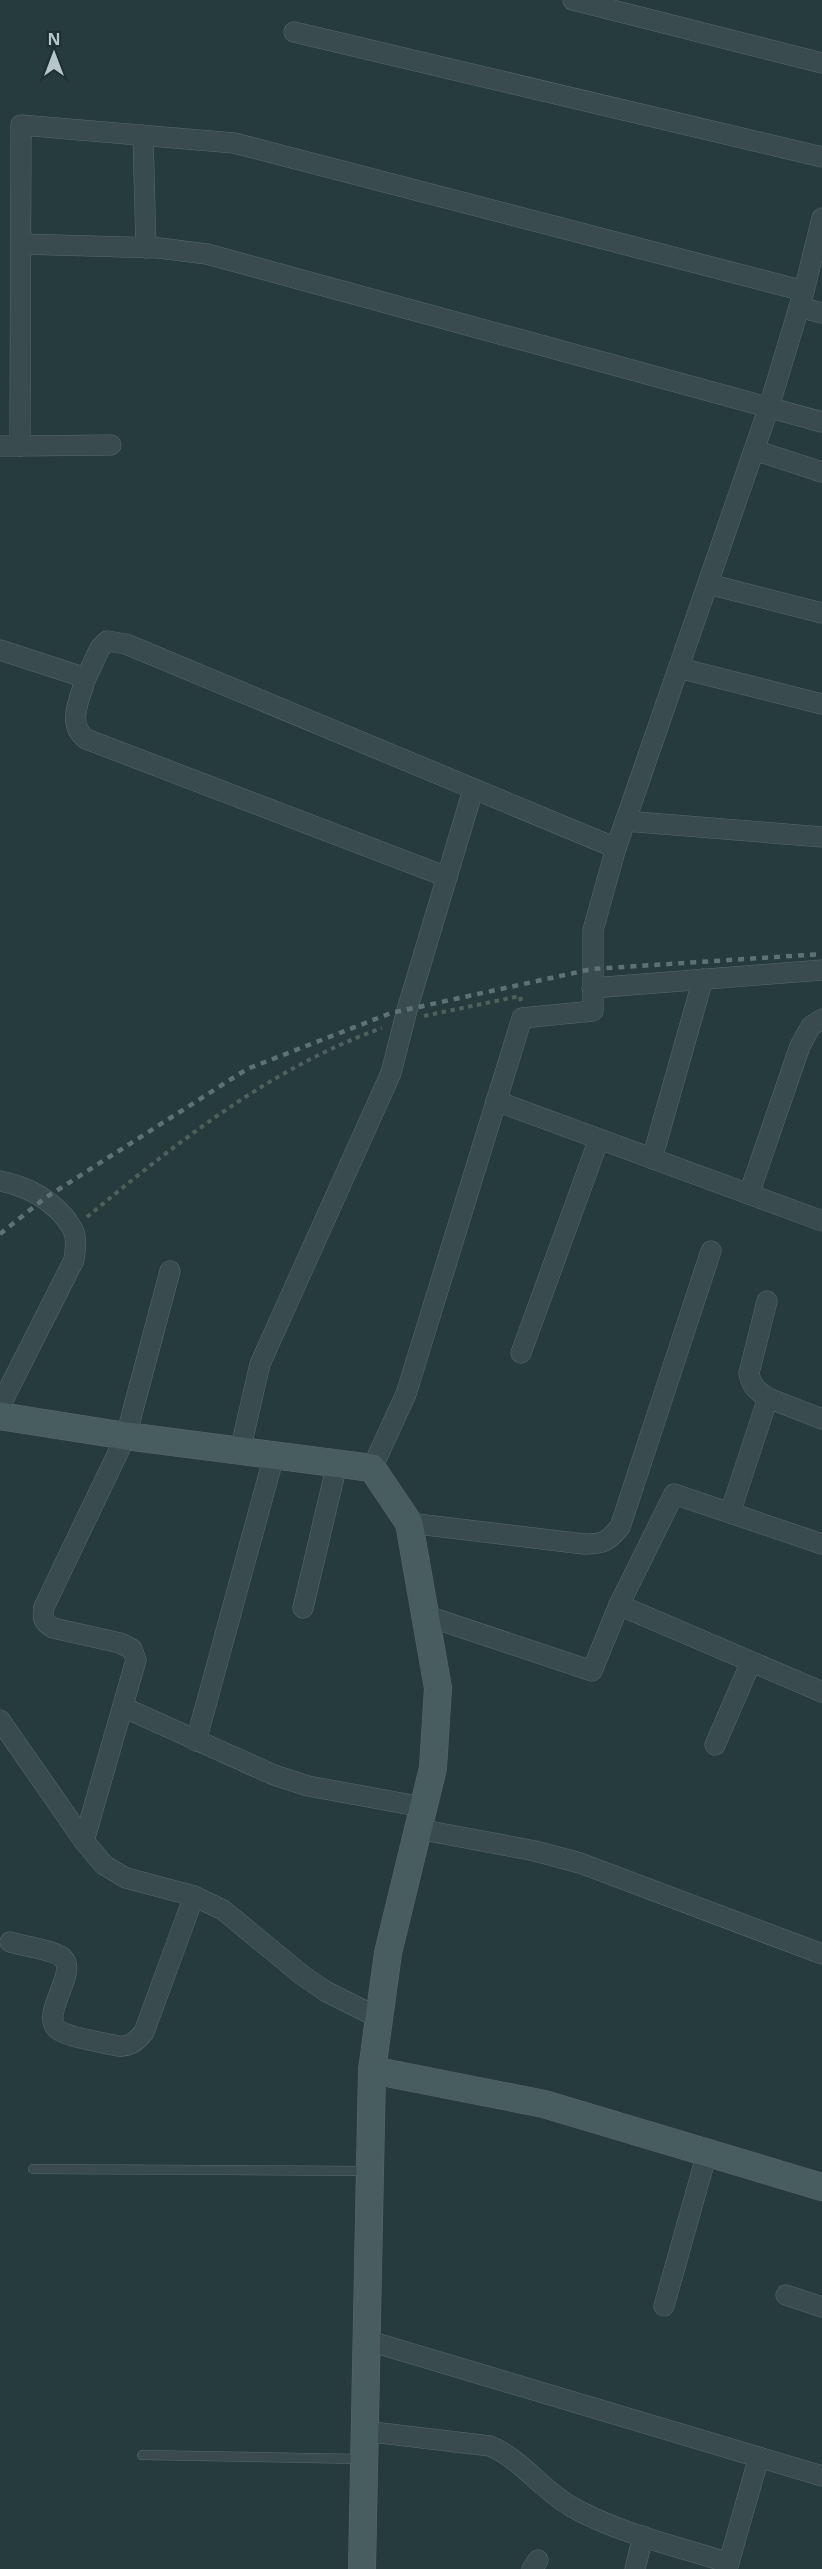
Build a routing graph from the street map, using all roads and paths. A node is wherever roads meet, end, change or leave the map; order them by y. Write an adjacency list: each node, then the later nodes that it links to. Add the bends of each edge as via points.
1 (573, 0): 3 (street)
2 (294, 32): 5 (street)
3 (822, 63)
4 (143, 135): 7 (street, via 21,125); 8 (street); 9 (street, via 234,143)
5 (822, 157)
6 (822, 218): 9 (street)
7 (21, 244): 8 (street); 14 (street)
8 (146, 248): 11 (street, via 207,254)
9 (802, 299): 10 (street); 11 (street)
10 (822, 313)
11 (769, 407): 12 (street); 15 (street)
12 (822, 422)
13 (111, 445): 14 (street)
14 (10, 446)
15 (754, 450): 16 (street); 17 (street)
16 (822, 472)
17 (708, 584): 18 (street); 20 (street)
18 (822, 614)
19 (0, 651): 21 (street)
20 (679, 668): 22 (street); 24 (street)
21 (86, 678): 23 (street, via 107,641 126,644); 27 (street, via 75,723 78,733 86,739)
22 (822, 704)
23 (473, 790): 26 (street); 27 (street)
24 (625, 821): 25 (street); 26 (street)
25 (822, 837)
26 (616, 848): 30 (street, via 593,930)
27 (447, 877): 33 (street)
28 (822, 970): 29 (street)
29 (703, 979): 30 (street); 36 (street)
30 (592, 988): 31 (street, via 593,1011)
31 (522, 1018): 33 (path, via 520,996); 34 (street)
32 (822, 1019): 38 (street, via 811,1026 800,1046)
33 (404, 1020): 40 (path, via 350,1040 271,1082 170,1148); 50 (street, via 391,1073 260,1364)
34 (496, 1101): 35 (street); 53 (street, via 406,1394)
35 (599, 1139): 36 (street); 44 (street)
36 (652, 1159): 38 (street)
37 (0, 1181): 40 (street, via 45,1198)
38 (749, 1194): 39 (street)
39 (822, 1221)
40 (73, 1229): 46 (street, via 74,1260)
41 (711, 1251): 55 (street, via 620,1527 610,1538 601,1544 584,1544)
42 (170, 1271): 49 (street)
43 (767, 1301): 45 (street, via 749,1373 750,1382)
44 (520, 1353)
45 (768, 1398): 48 (street); 54 (street)
46 (0, 1406)
47 (0, 1416): 49 (street)
48 (822, 1419)
49 (126, 1436): 50 (street); 62 (street, via 42,1616 53,1628 120,1642 132,1649 136,1660)
50 (240, 1451): 51 (street)
51 (274, 1456): 52 (street); 64 (street)
52 (337, 1464): 53 (street); 58 (street)
53 (372, 1468): 55 (street)
54 (730, 1513): 56 (street); 57 (street, via 674,1494)
55 (409, 1523): 59 (street)
56 (822, 1544)
57 (619, 1605): 59 (street, via 592,1671); 60 (street)
58 (303, 1608)
59 (424, 1615): 66 (street, via 438,1689 433,1768)
60 (751, 1662): 61 (street); 65 (street)
61 (822, 1692)
62 (123, 1707): 64 (street); 67 (street)
63 (0, 1720): 67 (street)
64 (196, 1741): 66 (street, via 244,1764 308,1786)
65 (715, 1744)
66 (421, 1818): 70 (street, via 580,1863); 71 (street, via 388,1953)
67 (84, 1841): 68 (street, via 104,1865 126,1878)
68 (194, 1896): 69 (street, via 144,2032 128,2046 66,2034 56,2028 54,2010 66,1963 62,1957); 71 (street, via 223,1910 325,1991)
69 (10, 1942)
70 (822, 1954)
71 (379, 2018): 72 (street)
72 (372, 2070): 73 (street, via 544,2103); 75 (street)
73 (707, 2152): 76 (street); 78 (street)
74 (33, 2169): 75 (lane)
75 (370, 2171): 80 (street)
76 (822, 2187)
77 (786, 2295): 79 (street)
78 (664, 2306)
79 (822, 2307)
80 (366, 2340): 81 (street); 83 (street)
81 (364, 2431): 84 (street); 86 (street, via 490,2446 504,2452 571,2506 594,2519)
82 (142, 2455): 84 (lane)
83 (759, 2457): 85 (street); 87 (street)
84 (364, 2459): 88 (street)
85 (822, 2476)
86 (643, 2536): 87 (street); 89 (street)
87 (728, 2566)
88 (362, 2569)
89 (635, 2569)

